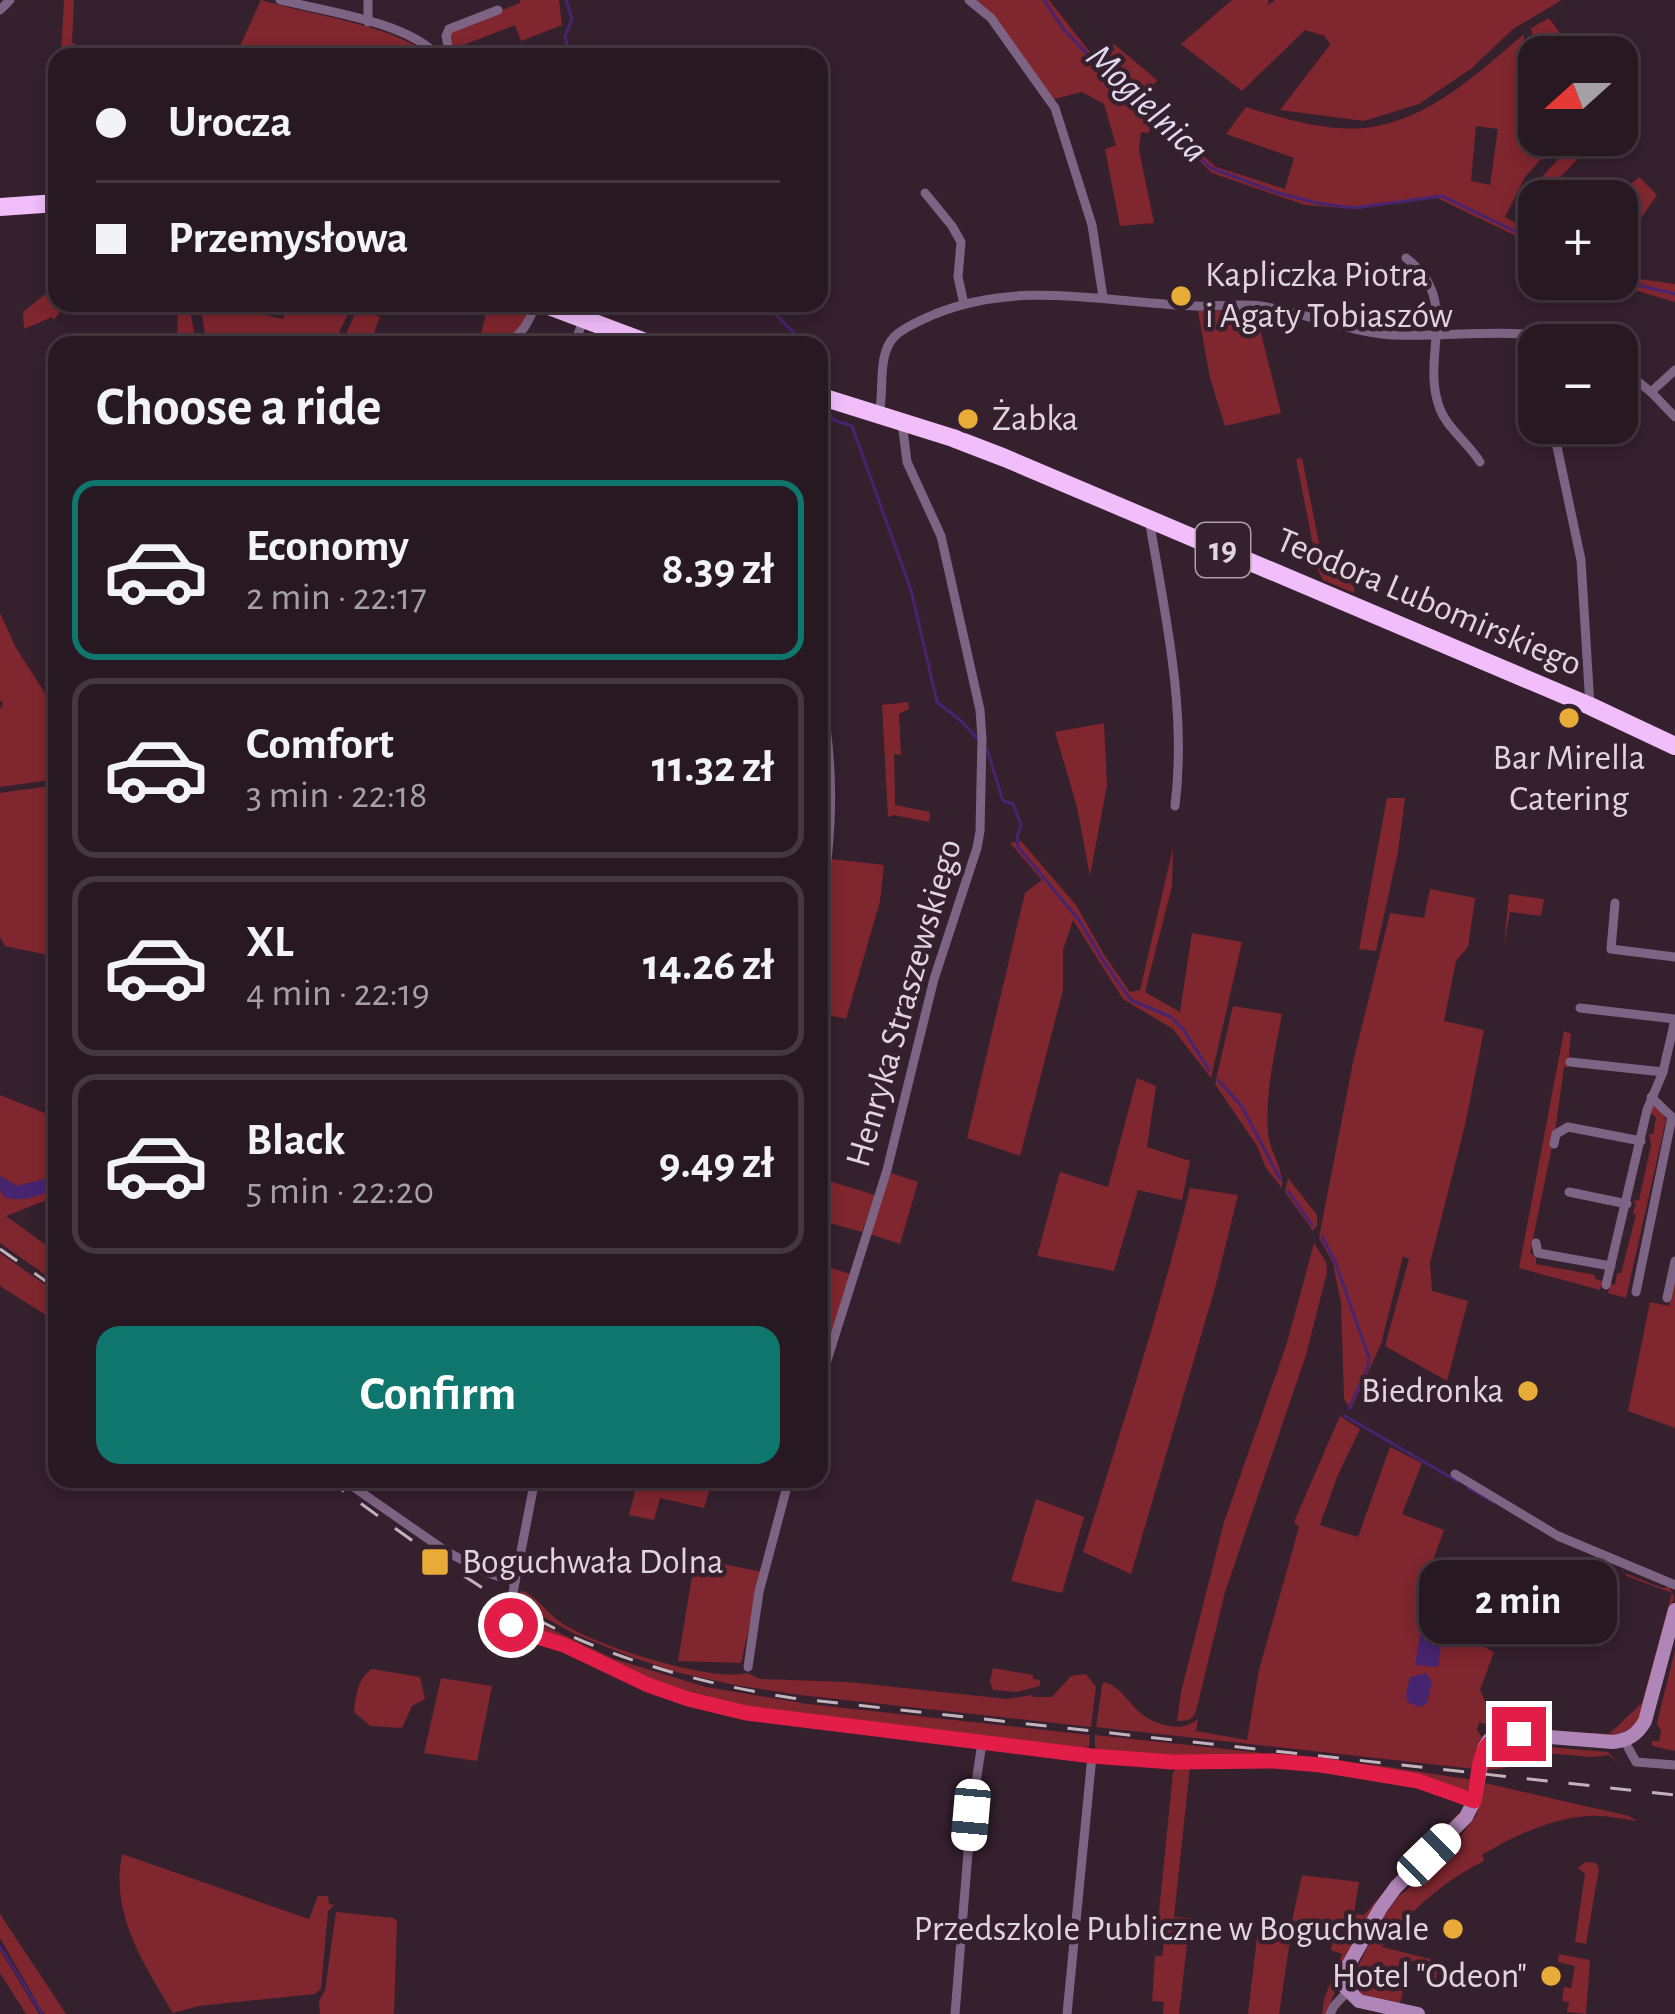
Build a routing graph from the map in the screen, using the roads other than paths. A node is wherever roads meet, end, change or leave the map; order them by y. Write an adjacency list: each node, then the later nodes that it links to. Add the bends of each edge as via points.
1 (10, 0): 5 (street)
2 (280, 0): 7 (street)
3 (368, 0): 7 (street)
4 (969, 0): 16 (street, via 992,18 1055,108 1092,225)
5 (0, 10)
6 (498, 10): 9 (street, via 449,29)
7 (368, 22): 8 (street)
8 (428, 48)
9 (448, 48)
10 (925, 193): 17 (street, via 962,242)
11 (0, 195): 12 (highway)
12 (48, 199)
13 (48, 201): 14 (highway)
14 (0, 207)
15 (1406, 258): 20 (street, via 1437,305)
16 (1103, 297): 17 (street, via 1015,295); 20 (street, via 1258,305 1365,332)
17 (964, 304): 28 (street, via 906,328 889,344)
18 (561, 312): 19 (highway)
19 (583, 321): 22 (street); 23 (highway)
20 (1437, 334): 21 (street); 32 (street, via 1440,411)
21 (1518, 335)
22 (577, 336)
23 (627, 336)
24 (1675, 370): 26 (street)
25 (1638, 382): 26 (street)
26 (1651, 392): 29 (street)
27 (828, 399): 28 (highway, Teodora Lubomirskiego / 19)
28 (880, 414): 30 (highway, Teodora Lubomirskiego / 19)
29 (1675, 417)
30 (902, 422): 33 (highway, Teodora Lubomirskiego / 19); 59 (street, Henryka Straszewskiego, via 907,462 941,536 980,710 980,831)
31 (1556, 444): 34 (street, via 1581,560)
32 (1480, 462)
33 (1149, 519): 34 (highway, Teodora Lubomirskiego / 19); 39 (street, via 1175,678)
34 (1590, 706): 36 (highway, Teodora Lubomirskiego / 19)
35 (828, 738): 38 (street)
36 (1674, 744)
37 (828, 783): 38 (street)
38 (832, 783): 40 (street)
39 (1175, 806)
40 (828, 868)
41 (1616, 903): 42 (street, via 1611,949)
42 (1675, 957)
43 (1580, 1008): 44 (street)
44 (1675, 1020): 46 (street)
45 (1570, 1062): 46 (street)
46 (1663, 1072): 47 (street)
47 (1651, 1097): 48 (street); 49 (street)
48 (1674, 1117): 57 (street)
49 (1641, 1141): 50 (street, via 1568,1126); 52 (street)
50 (1554, 1144)
51 (1569, 1192): 52 (street)
52 (1627, 1204): 55 (street)
53 (1536, 1243): 55 (street, via 1538,1253)
54 (1675, 1261): 58 (street)
55 (1611, 1266): 56 (street)
56 (1606, 1285)
57 (1636, 1292)
58 (1667, 1298)
59 (828, 1357)
60 (1455, 1474): 65 (street, via 1558,1536)
61 (355, 1488): 64 (street, via 447,1552)
62 (533, 1488): 64 (street)
63 (787, 1488): 67 (street)
64 (515, 1582): 69 (street, via 515,1630 688,1699)
65 (1675, 1585)
66 (1675, 1610): 68 (street, via 1645,1721)
67 (748, 1667)
68 (1624, 1740): 71 (street, via 1636,1762); 72 (street, via 1497,1736 1484,1750)
69 (982, 1743): 70 (street); 74 (street)
70 (1092, 1756): 72 (street, via 1321,1765 1418,1781); 75 (street)
71 (1675, 1765)
72 (1474, 1801): 73 (street, via 1380,1909 1348,1966)
73 (1347, 1992): 76 (street); 77 (street)
74 (955, 2014)
75 (1066, 2014)
76 (1330, 2014)
77 (1418, 2014)

